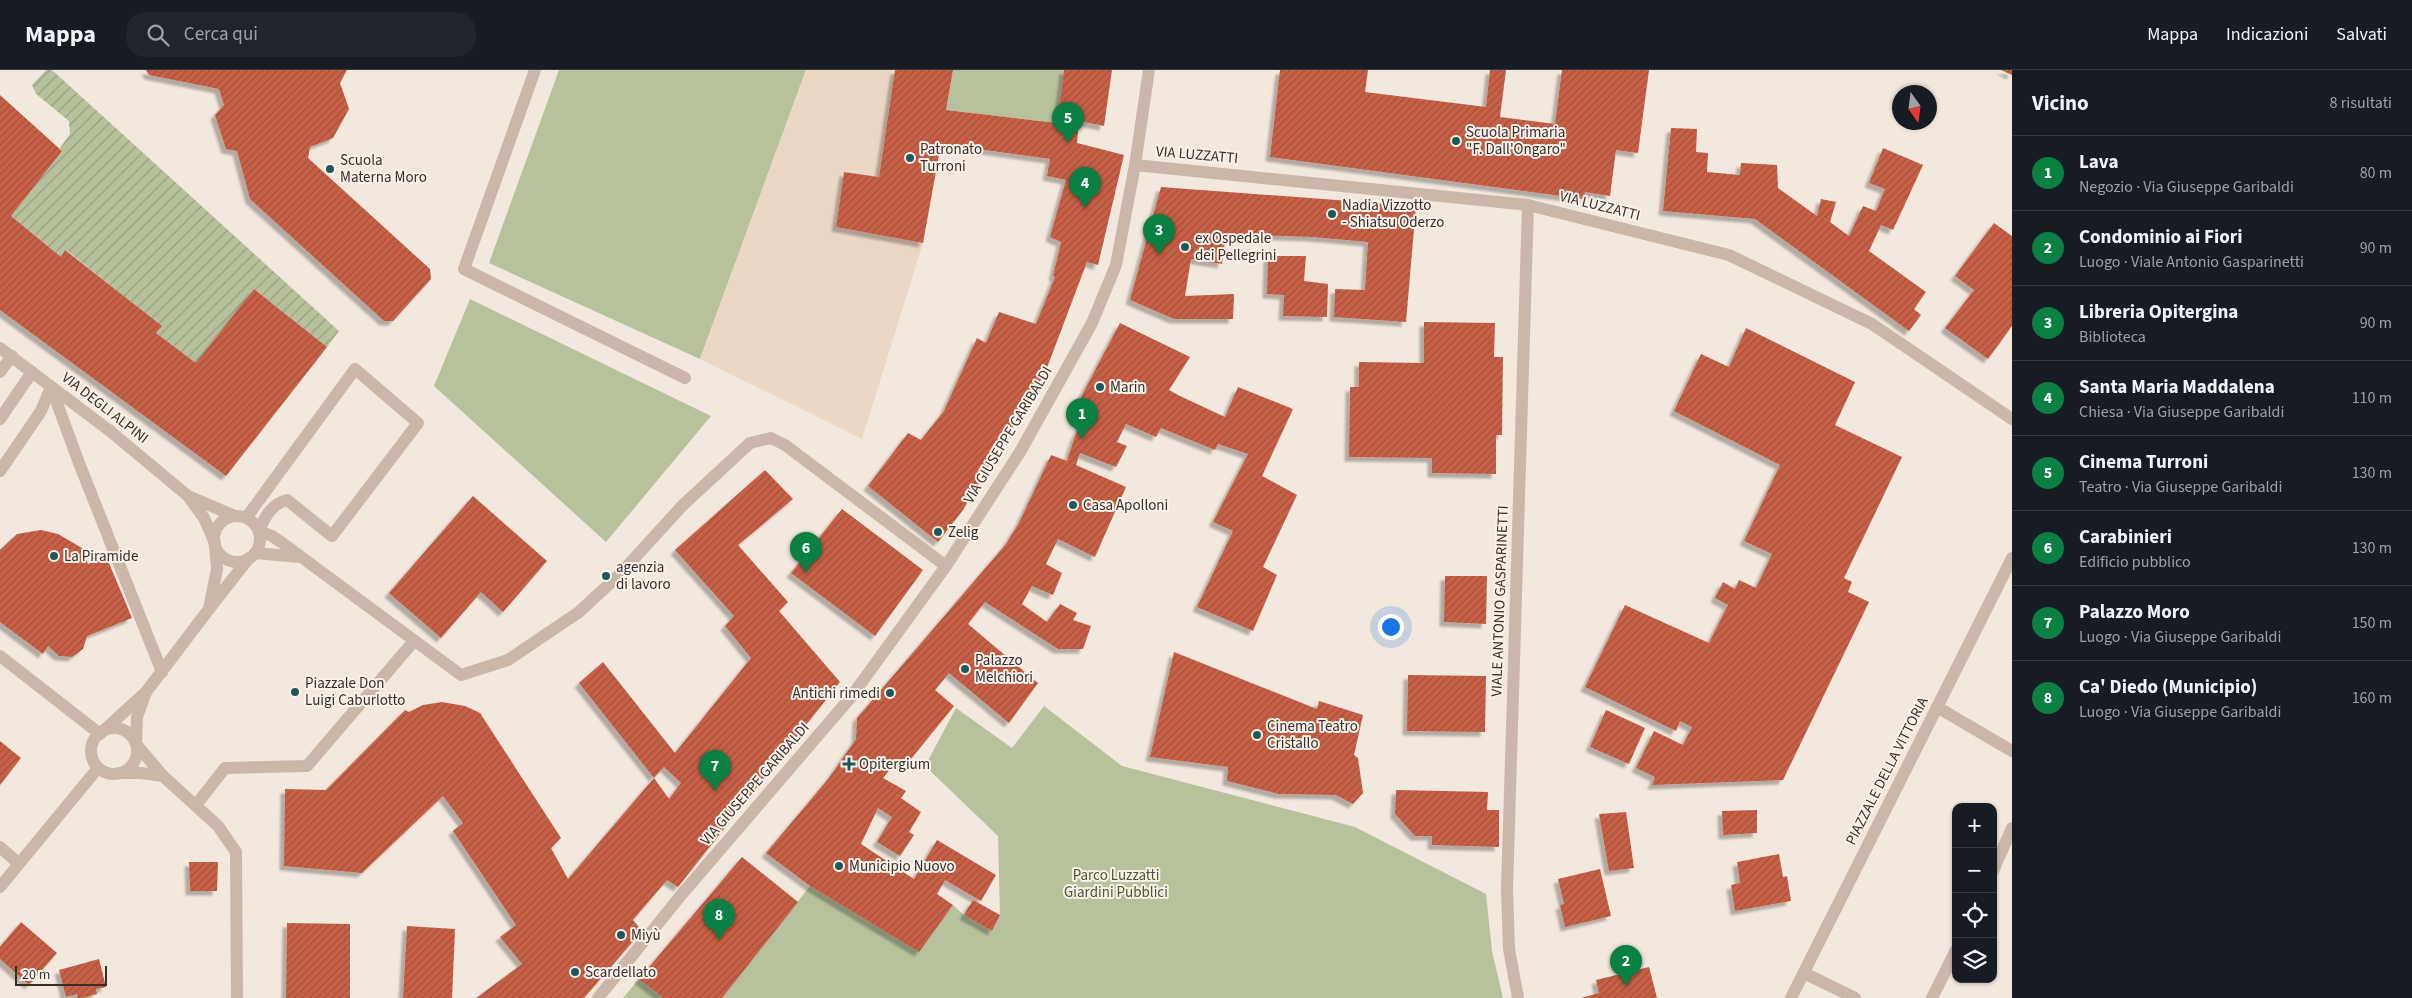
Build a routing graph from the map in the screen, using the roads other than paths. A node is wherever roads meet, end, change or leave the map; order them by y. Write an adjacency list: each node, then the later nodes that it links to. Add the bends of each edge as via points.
1 (535, 70): 9 (street, via 464,269)
2 (1150, 70): 3 (street, VIA GIUSEPPE GARIBALDI)
3 (1135, 166): 4 (street, VIA LUZZATTI); 21 (street, VIA GIUSEPPE GARIBALDI, via 1116,266 1092,323 1020,452)
4 (1528, 205): 12 (street, VIA LUZZATTI, via 1729,255 1872,324); 44 (street, VIALE ANTONIO GASPARINETTI, via 1508,889 1509,949)
5 (0, 348): 6 (street, VIA DEGLI ALPINI)
6 (12, 356): 7 (street); 8 (street, VIA DEGLI ALPINI)
7 (0, 372)
8 (32, 372): 10 (street, VIA DEGLI ALPINI); 11 (street)
9 (685, 378)
10 (51, 387): 13 (street, via 41,411); 14 (street, VIA DEGLI ALPINI); 25 (street)
11 (0, 419)
12 (2012, 419)
13 (0, 471)
14 (188, 496): 15 (street, VIA DEGLI ALPINI); 17 (street, VIA DEGLI ALPINI, via 204,518)
15 (241, 517): 16 (street, VIA DEGLI ALPINI, via 255,524); 16 (street, via 355,369 418,423 332,536 287,500 277,503 264,519); 17 (street, via 228,518 217,528)
16 (259, 532): 18 (street, VIA DEGLI ALPINI, via 259,546); 19 (street, via 272,536)
17 (215, 544): 18 (street, VIA DEGLI ALPINI, via 228,560 235,562); 22 (street, VIA DEGLI ALPINI, via 218,569)
18 (252, 556): 19 (street); 22 (street, VIA DEGLI ALPINI)
19 (303, 558): 23 (street)
20 (2012, 558): 27 (street, PIAZZALE DELLA VITTORIA)
21 (946, 566): 23 (street, via 785,445 770,438 750,443 682,506 620,574 579,612 508,660 461,674); 43 (street, VIA GIUSEPPE GARIBALDI, via 851,697 682,894)
22 (209, 609): 25 (street, VIA DEGLI ALPINI)
23 (414, 641): 34 (street, via 307,766 225,768)
24 (0, 656): 28 (street)
25 (162, 672): 26 (street, VIA DEGLI ALPINI)
26 (146, 692): 28 (street, VIA DEGLI ALPINI); 29 (street, VIA DEGLI ALPINI, via 137,717)
27 (1937, 707): 30 (street); 41 (street, PIAZZALE DELLA VITTORIA)
28 (100, 734): 29 (street, via 113,728 120,729 127,732); 31 (street, via 92,754)
29 (136, 744): 32 (street, VIA DEGLI ALPINI, via 136,759); 33 (street)
30 (2012, 751)
31 (98, 768): 32 (street); 38 (street)
32 (119, 774): 33 (street)
33 (163, 776): 34 (street)
34 (196, 805): 42 (street, via 218,826 236,852)
35 (2012, 828): 37 (street)
36 (0, 847): 38 (street)
37 (1997, 862)
38 (18, 863): 39 (street)
39 (0, 887)
40 (1952, 958): 47 (street)
41 (1804, 972): 45 (street, PIAZZALE DELLA VITTORIA); 46 (street)
42 (237, 998)
43 (598, 998)
44 (1518, 998)
45 (1791, 998)
46 (1855, 998)
47 (1932, 998)

